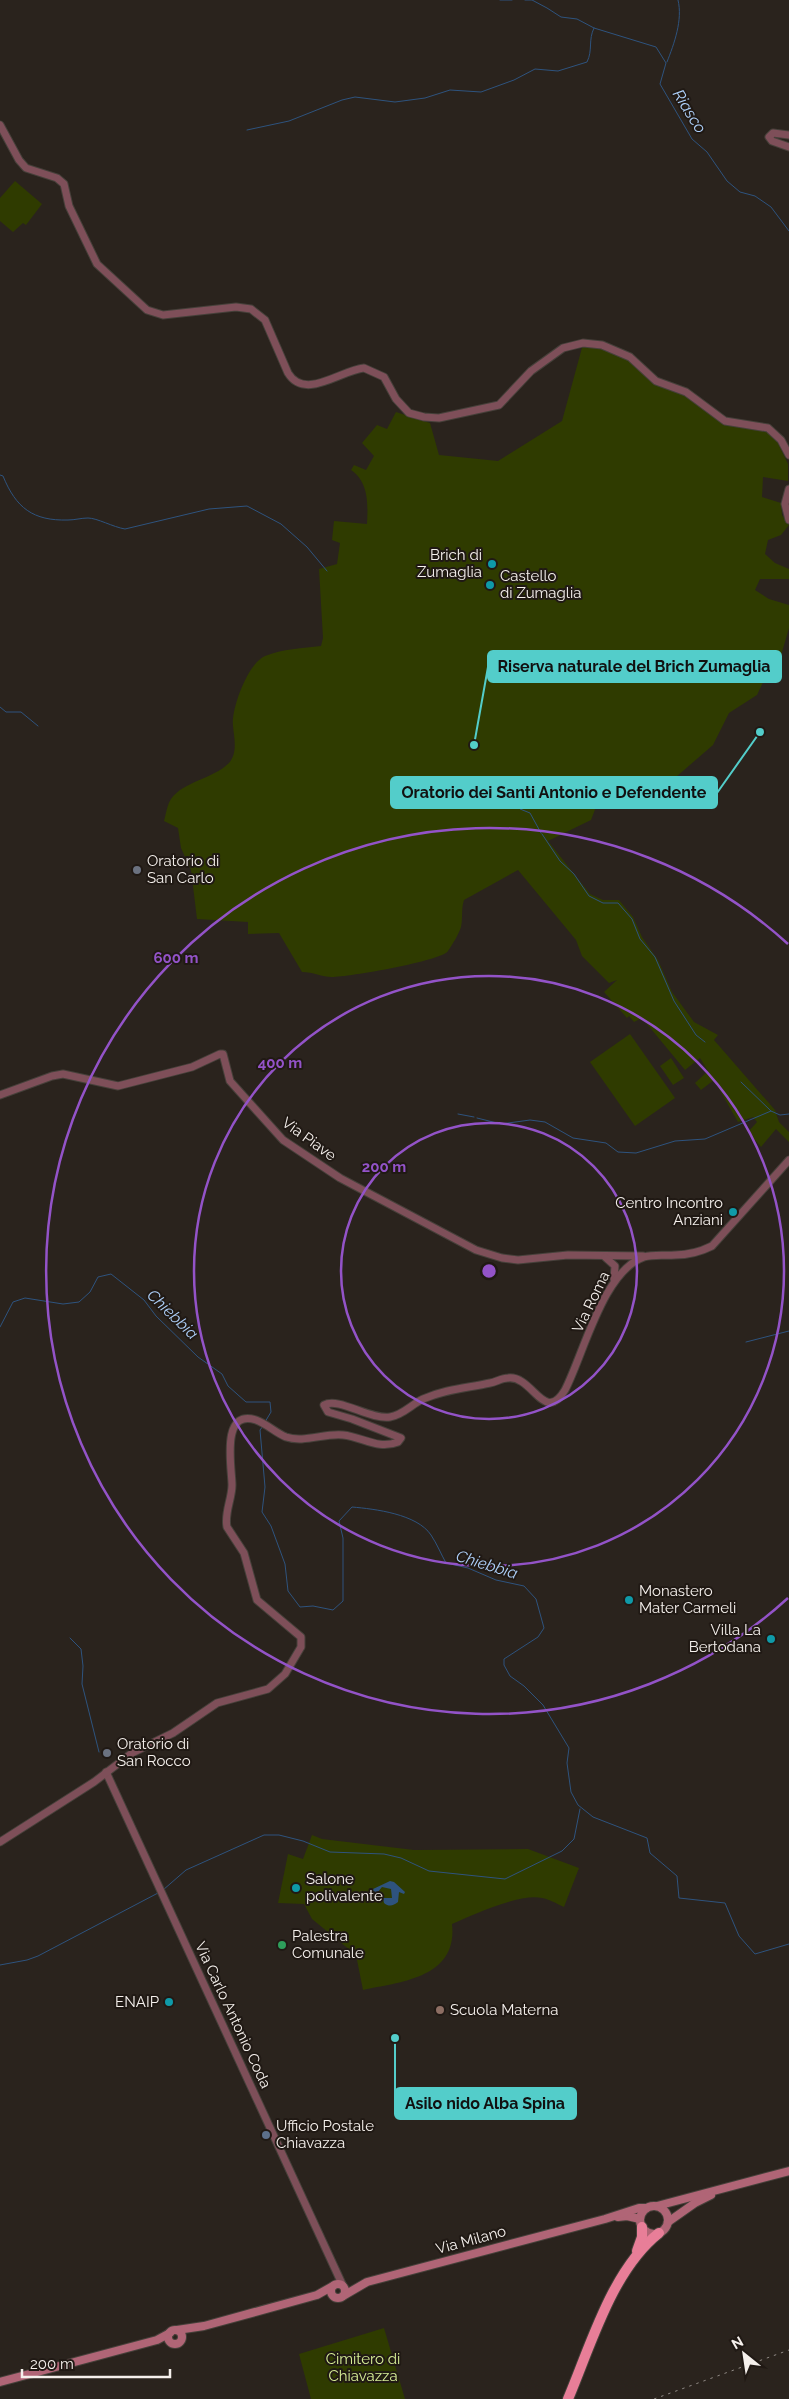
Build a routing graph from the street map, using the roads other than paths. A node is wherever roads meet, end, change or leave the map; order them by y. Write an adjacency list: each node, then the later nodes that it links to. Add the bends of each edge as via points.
1 (0, 125): 4 (street, via 26,168 57,178 64,184 69,206 99,267 149,311 163,316 226,308 251,309 265,320 292,380 298,383 313,384 356,369 368,369 384,378 403,408 416,416 440,418 499,405 539,365 563,348 582,343 602,345 630,357 656,381 686,392 725,421 768,428)
2 (789, 134): 3 (street, via 773,133 769,137)
3 (789, 147)
4 (789, 455)
5 (789, 489): 6 (street, via 785,504)
6 (789, 520)
7 (0, 1095): 9 (street, Via Piave, via 63,1074 118,1086 192,1067 223,1054 230,1081 269,1127 293,1148 340,1178 488,1254 518,1260 568,1255)
8 (789, 1160): 11 (street, Via Roma, via 712,1246 697,1253)
9 (603, 1256): 10 (street, Via Piave); 12 (street, via 612,1260)
10 (618, 1256): 11 (street, Via Piave); 13 (street)
11 (646, 1256): 13 (street, Via Roma)
12 (615, 1266): 13 (street); 14 (street, via 616,1276)
13 (625, 1269): 14 (street, Via Roma)
14 (610, 1288): 15 (street, Via Roma, via 559,1400 544,1401 521,1380 506,1378 454,1388 422,1399 390,1417 362,1413 333,1403 324,1405 324,1409 333,1414 401,1438 398,1442 381,1446 345,1435 286,1437 256,1420 243,1420 230,1436 232,1487 227,1527 244,1553 257,1600 299,1634 302,1643 284,1674 268,1689 217,1703)
15 (106, 1772): 16 (street); 26 (street, Via Carlo Antonio Coda)
16 (0, 1842)
17 (789, 2171): 18 (main road)
18 (729, 2187): 19 (main road); 22 (main road, via 695,2203)
19 (657, 2206): 20 (main road); 22 (main road, via 667,2214)
20 (646, 2208): 21 (main road, Via Milano); 23 (main road, via 641,2213)
21 (609, 2218): 23 (main road, Via Milano, via 627,2216); 28 (main road, Via Milano)
22 (668, 2222): 24 (main road)
23 (641, 2223): 24 (main road, via 649,2233); 25 (highway, via 642,2237)
24 (659, 2233): 25 (highway)
25 (635, 2256): 32 (highway, via 601,2320)
26 (335, 2270): 27 (street, Via Carlo Antonio Coda); 28 (street, Via Carlo Antonio Coda)
27 (333, 2285): 28 (main road); 29 (main road); 30 (main road)
28 (343, 2290): 30 (main road, via 337,2298)
29 (319, 2295): 30 (main road); 31 (main road)
30 (332, 2296)
31 (0, 2382)
32 (568, 2399)

